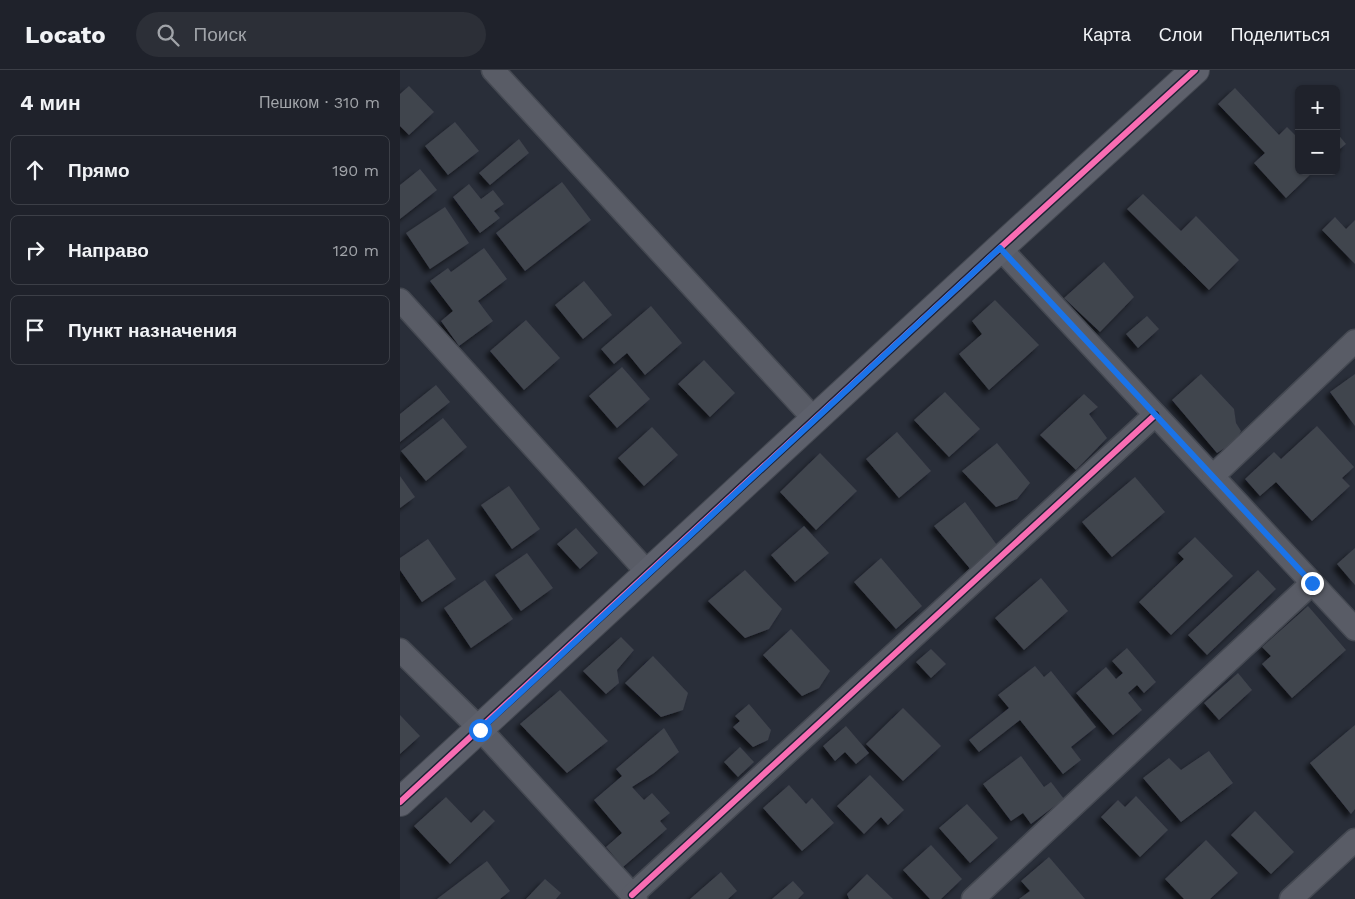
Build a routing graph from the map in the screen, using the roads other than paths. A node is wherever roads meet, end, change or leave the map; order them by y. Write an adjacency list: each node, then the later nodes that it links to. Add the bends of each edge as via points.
1 (493, 70): 7 (street)
2 (1196, 70): 3 (street)
3 (1000, 248): 6 (street); 7 (street)
4 (400, 300): 9 (street)
5 (1355, 341): 8 (street)
6 (1155, 415): 8 (street); 16 (street)
7 (815, 420): 9 (street)
8 (1213, 476): 10 (street)
9 (648, 573): 13 (street)
10 (1312, 583): 11 (street); 17 (street)
11 (1355, 629)
12 (400, 650): 13 (street)
13 (480, 730): 14 (street); 16 (street)
14 (400, 802)
15 (1355, 840): 18 (street)
16 (634, 897)
17 (973, 899)
18 (1291, 899)

